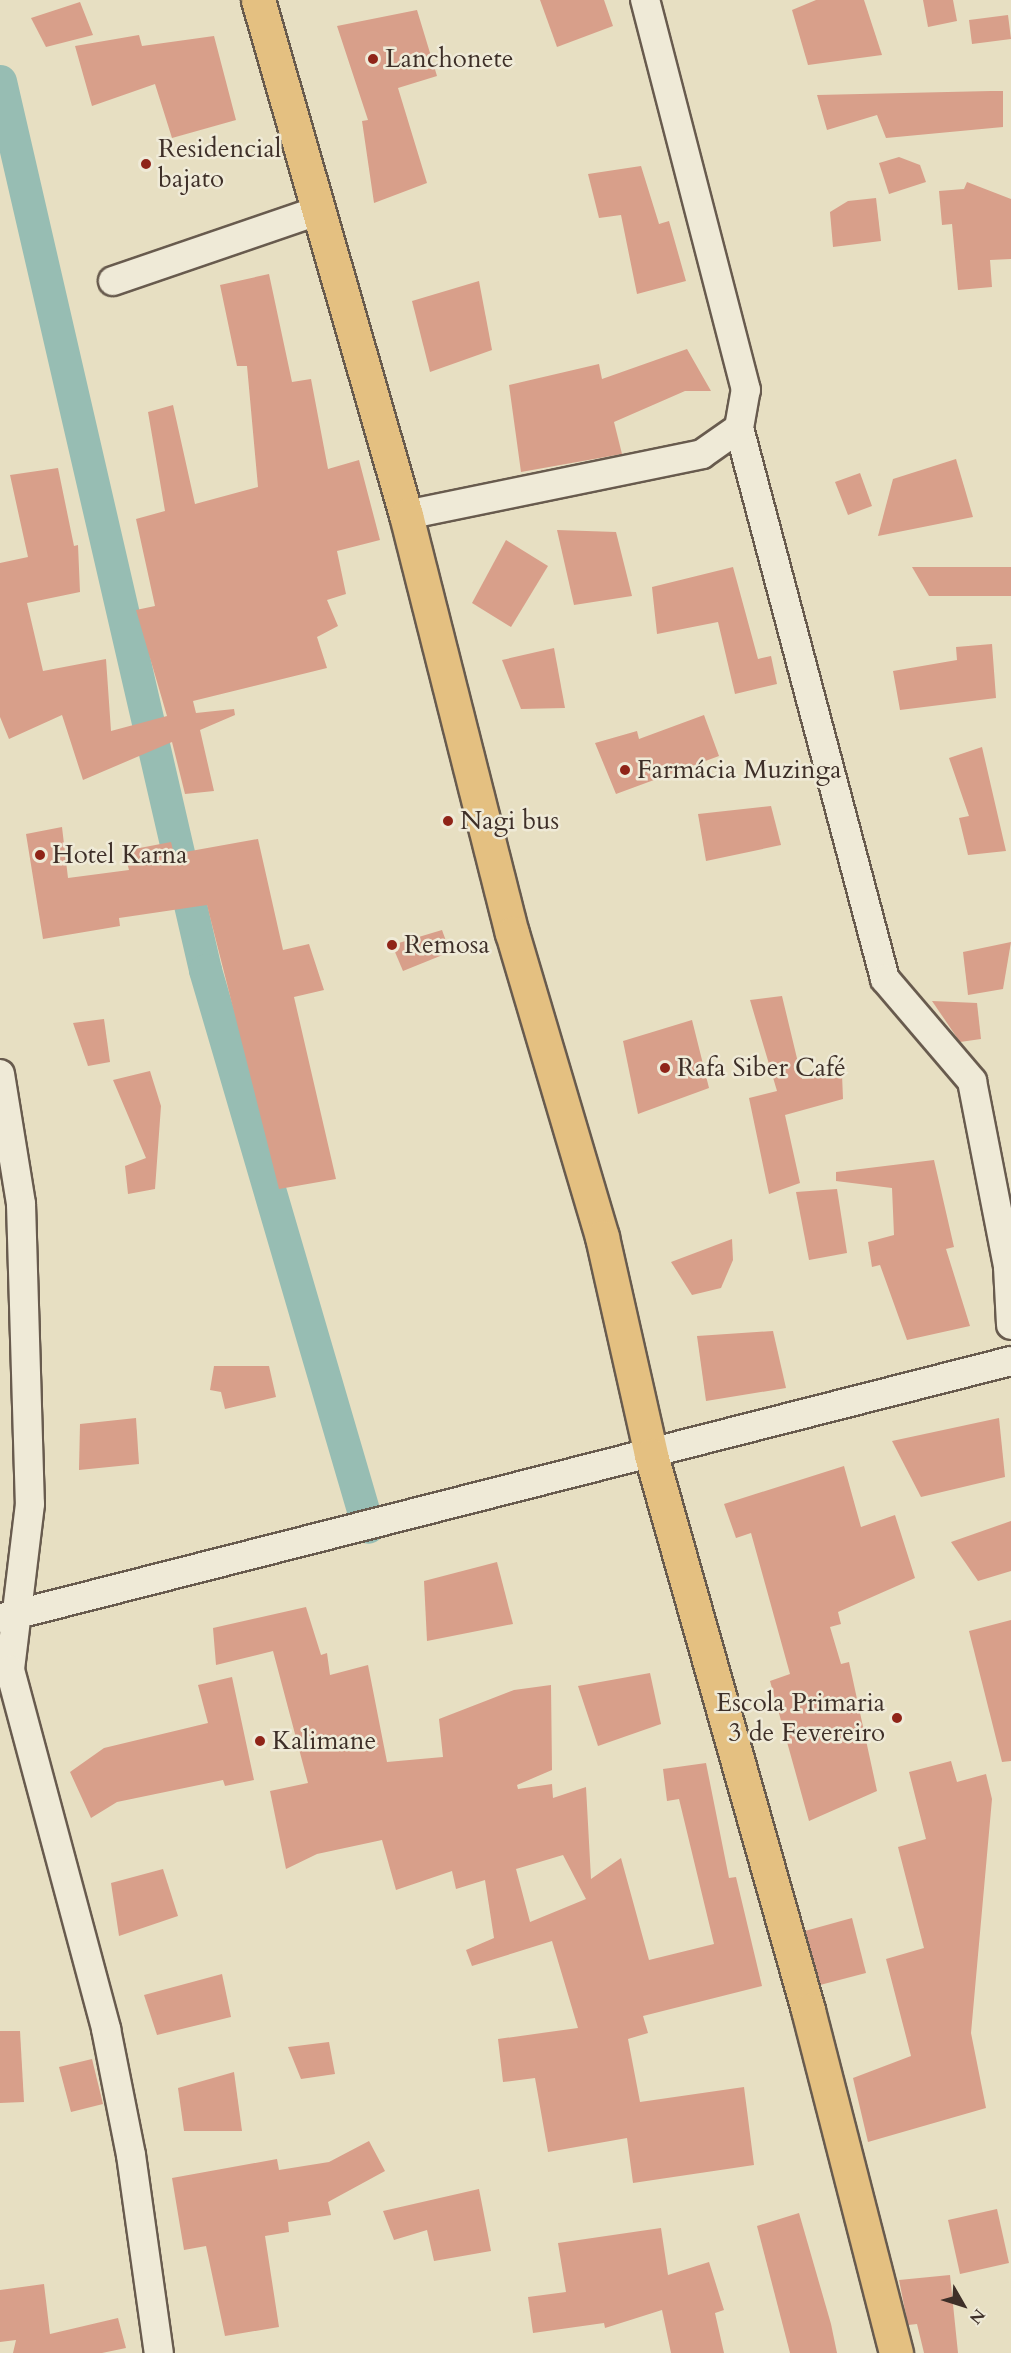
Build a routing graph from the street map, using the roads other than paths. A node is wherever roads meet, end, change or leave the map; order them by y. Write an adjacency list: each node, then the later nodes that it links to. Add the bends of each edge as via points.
1 (258, 0): 3 (main road)
2 (645, 0): 5 (street, via 746,390)
3 (317, 212): 4 (street); 6 (main road)
4 (113, 281)
5 (739, 428): 6 (street, via 702,454); 9 (street, via 885,979 972,1080 1008,1267)
6 (406, 515): 11 (main road, via 512,933 602,1237)
7 (0, 1074): 8 (street)
8 (10, 1205): 12 (street, via 30,1504)
9 (1011, 1325)
10 (1011, 1361): 11 (street)
11 (651, 1455): 12 (street); 14 (main road, via 808,2010)
12 (9, 1616): 13 (street, via 10,1670 106,2029)
13 (159, 2353)
14 (896, 2353)

